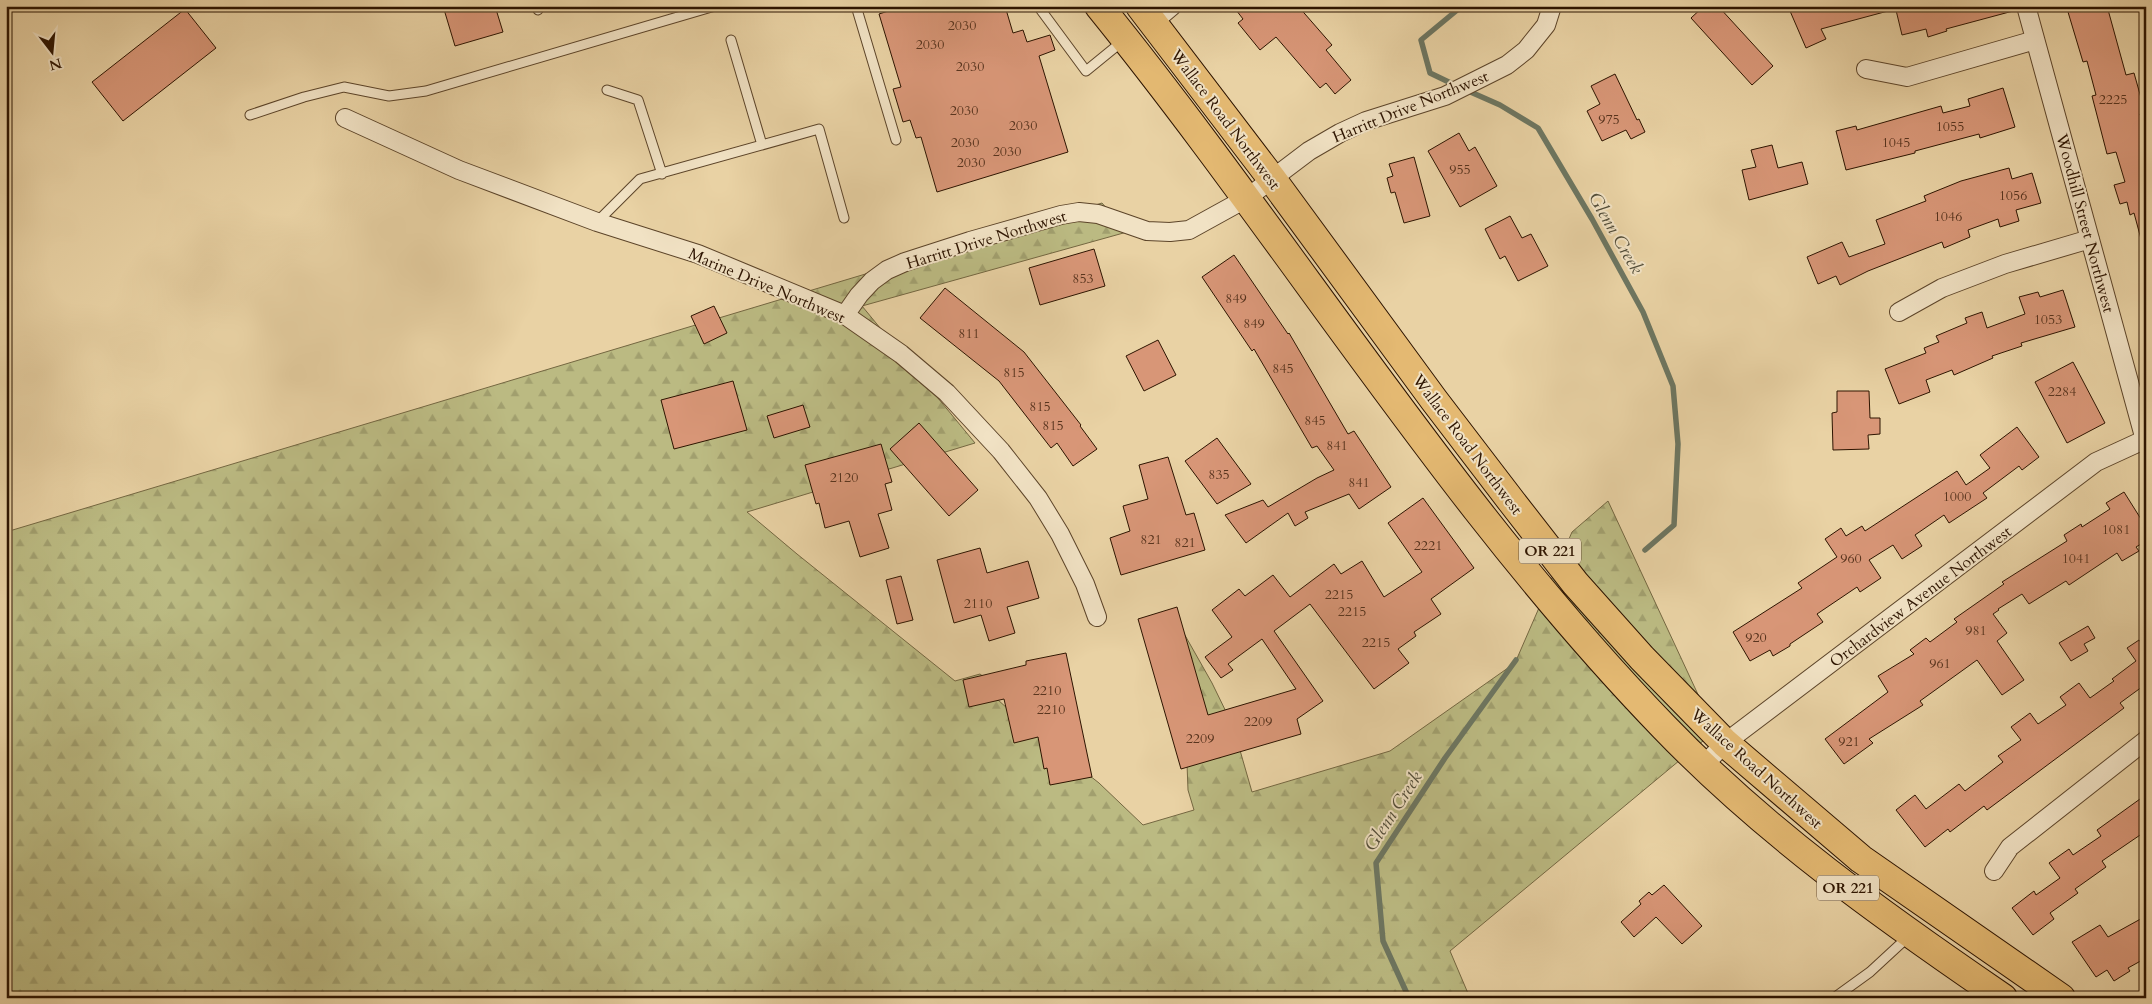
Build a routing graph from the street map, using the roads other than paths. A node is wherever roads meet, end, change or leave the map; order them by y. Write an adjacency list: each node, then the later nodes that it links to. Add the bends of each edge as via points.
1 (715, 6): 13 (lane, via 426,91 389,96 344,87)
2 (856, 6): 15 (lane)
3 (1038, 6): 8 (lane, via 1086,71)
4 (1099, 6): 8 (main road, Wallace Road Northwest / OR 221)
5 (1552, 6): 18 (street, Harritt Drive Northwest, via 1546,26 1526,50 1507,65 1444,96 1340,132 1308,151)
6 (2026, 6): 10 (street, Woodhill Street Northwest)
7 (1155, 11): 18 (main road, Wallace Road Northwest / OR 221)
8 (1125, 39): 19 (main road, Wallace Road Northwest / OR 221)
9 (731, 40): 16 (lane)
10 (2035, 40): 11 (street, via 1907,77); 22 (street, Woodhill Street Northwest)
11 (1866, 69)
12 (607, 90): 17 (lane, via 638,100)
13 (250, 115)
14 (345, 118): 21 (street, Marine Drive Northwest, via 459,170)
15 (896, 140)
16 (762, 145): 17 (lane); 20 (lane, via 819,129)
17 (662, 174): 21 (lane, via 640,179)
18 (1272, 179): 19 (street, Harritt Drive Northwest); 28 (main road, Wallace Road Northwest / OR 221, via 1434,400 1575,583)
19 (1247, 198): 24 (street, Harritt Drive Northwest, via 1189,230 1146,232 1098,214 1079,212 970,241 887,270 865,288); 29 (main road, Wallace Road Northwest / OR 221, via 1407,418 1551,602 1664,728)
20 (844, 218)
21 (597, 222): 24 (street, Marine Drive Northwest, via 698,254)
22 (2090, 239): 23 (street, via 1996,267 1942,288); 25 (street, Woodhill Street Northwest)
23 (1899, 312)
24 (845, 315): 26 (street, Marine Drive Northwest, via 901,354 948,393 1002,451 1038,498 1060,534)
25 (2146, 440): 28 (street, Orchardview Avenue Northwest, via 2096,462)
26 (1097, 617)
27 (2146, 740): 30 (street, via 2010,847)
28 (1725, 743): 29 (street, Orchardview Avenue Northwest); 34 (main road, Wallace Road Northwest / OR 221, via 1861,859)
29 (1704, 766): 31 (main road, Wallace Road Northwest / OR 221, via 1818,866)
30 (1994, 871)
31 (1911, 935): 32 (lane, via 1870,972); 33 (main road, Wallace Road Northwest / OR 221)
32 (1834, 998)
33 (2003, 998)
34 (2061, 998)

